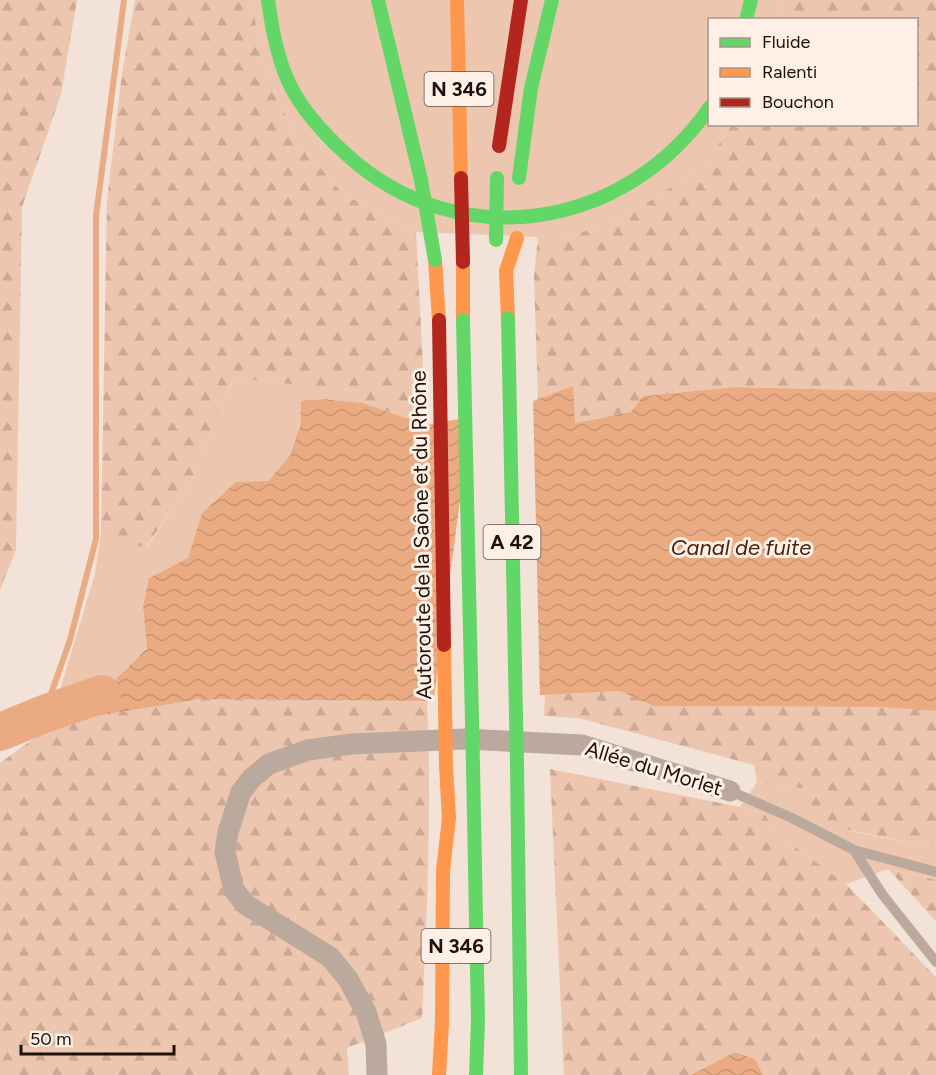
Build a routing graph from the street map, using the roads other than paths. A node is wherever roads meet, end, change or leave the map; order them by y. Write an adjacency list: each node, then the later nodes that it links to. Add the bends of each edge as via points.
1 (268, 0): 8 (highway, via 285,73 316,125 356,166 374,178 402,194 447,211 509,219 557,214 585,206 627,186 663,160)
2 (378, 0): 11 (highway, Autoroute de la Saône et du Rhône, bridge, via 421,180 435,261)
3 (457, 0): 18 (highway, N 346, bridge)
4 (521, 0): 9 (highway, bridge, via 498,166 495,240)
5 (552, 0): 9 (highway, A 42, via 531,83 524,127 517,238)
6 (750, 0): 7 (highway)
7 (746, 18)
8 (708, 110)
9 (506, 271): 19 (highway, A 42, bridge)
10 (730, 791): 12 (lane, Allée du Morlet); 16 (street, Allée du Morlet, via 582,745 465,739 352,744 308,750 269,764 241,792 228,832 225,852 234,890 245,904 330,957 348,979 366,1012 376,1044)
11 (449, 818): 14 (highway, N 346, via 455,870); 17 (highway, Autoroute de la Saône et du Rhône, via 443,871)
12 (854, 850): 13 (lane, Allée du Morlet); 15 (lane, via 882,894)
13 (936, 872)
14 (456, 960)
15 (936, 962)
16 (377, 1075)
17 (439, 1075)
18 (476, 1075)
19 (521, 1075)

